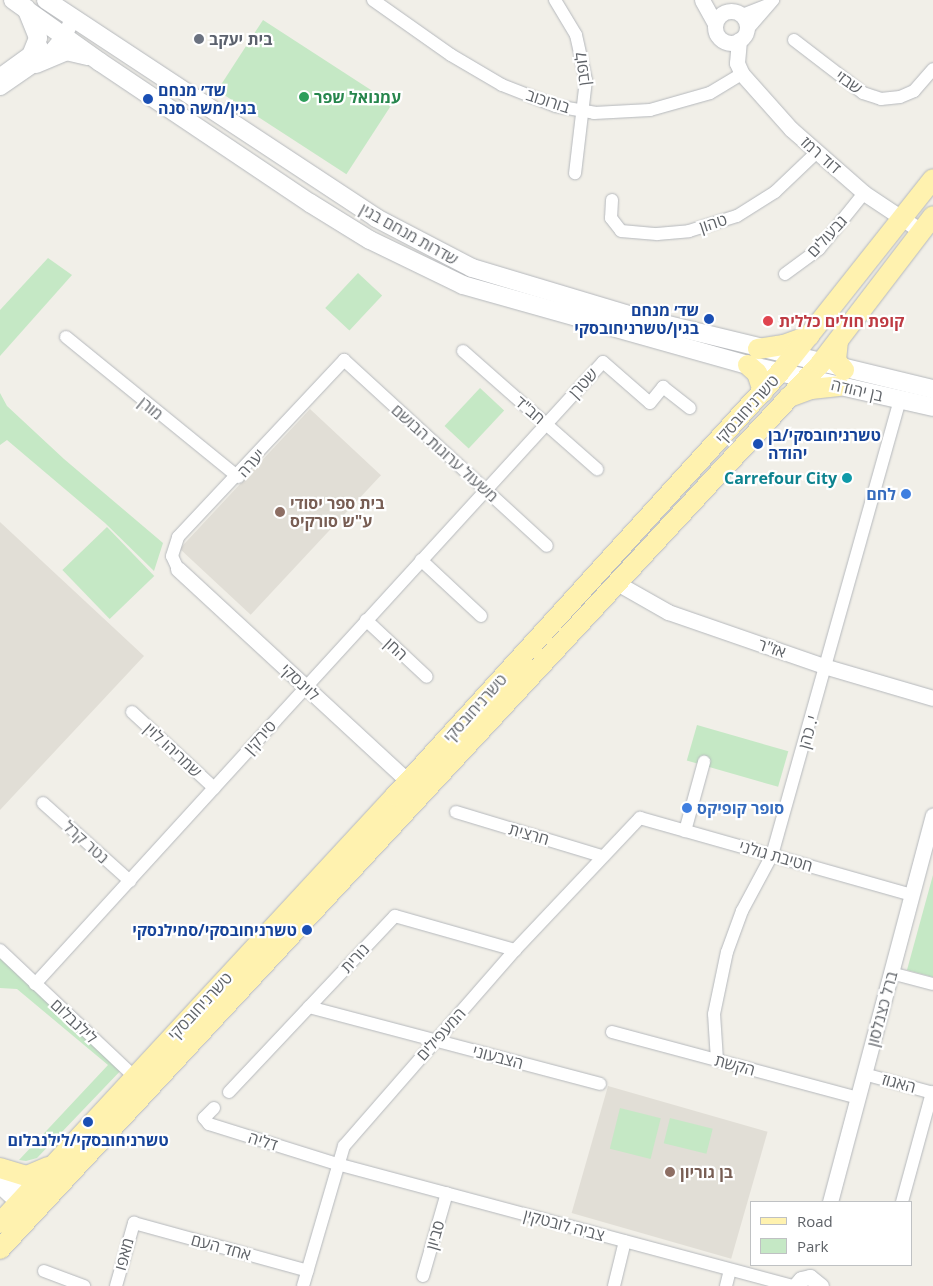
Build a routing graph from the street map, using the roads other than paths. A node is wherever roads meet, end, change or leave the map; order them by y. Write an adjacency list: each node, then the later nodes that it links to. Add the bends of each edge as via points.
1 (46, 0): 9 (main road, שדרות מנחם בגין)
2 (373, 0): 20 (street, בורוכוב, via 451,55 502,85 556,106)
3 (555, 0): 20 (street, לופבן, via 576,35 583,56 586,80)
4 (702, 0): 10 (street)
5 (707, 0): 10 (street)
6 (771, 3): 8 (street); 12 (street)
7 (19, 4): 11 (main road, שדרות מנחם בגין); 14 (main road, via 38,38)
8 (742, 15): 10 (street); 12 (street)
9 (73, 17): 11 (street); 33 (main road, שדרות מנחם בגין, via 376,218 472,268)
10 (720, 17): 12 (street, via 715,32)
11 (60, 32): 14 (street); 15 (main road, שדרות מנחם בגין)
12 (737, 37): 16 (street)
13 (794, 40): 17 (street, שבזי, via 863,93 881,99 900,97 914,91)
14 (34, 59): 15 (main road, via 66,51); 18 (street); 19 (street)
15 (96, 59): 33 (main road, שדרות מנחם בגין, via 370,240 463,285)
16 (740, 68): 20 (street, בורוכוב, via 710,93 676,105 621,112); 21 (street, דוד רמז, via 791,129)
17 (933, 69)
18 (0, 75)
19 (0, 88)
20 (584, 112): 22 (street, לופבן)
21 (817, 152): 24 (street, דוד רמז); 25 (street, טהון, via 775,192 737,216 689,231 657,234 621,232 611,218)
22 (575, 173)
23 (933, 179): 26 (main road, טשרניחובסקי)
24 (864, 193): 26 (street, דוד רמז); 28 (street, גבעולים, via 819,249)
25 (612, 200)
26 (902, 217): 27 (street, דוד רמז); 29 (main road, טשרניחובסקי)
27 (927, 223): 31 (main road, טשרניחובסקי)
28 (785, 274)
29 (814, 332): 33 (main road); 35 (main road, טשרניחובסקי)
30 (66, 337): 46 (street, מורן)
31 (838, 341): 36 (main road, טשרניחובסקי); 37 (main road, via 836,361)
32 (463, 351): 44 (street, חב"ד)
33 (753, 357): 35 (main road, שדרות מנחם בגין); 39 (main road)
34 (344, 360): 46 (street, יערה); 47 (street, משעול ערוגות הבושם)
35 (786, 365): 36 (main road, בן יהודה); 39 (main road, טשרניחובסקי)
36 (813, 371): 37 (main road, בן יהודה); 40 (main road, טשרניחובסקי)
37 (841, 378): 38 (main road, בן יהודה); 40 (main road); 41 (main road, בן יהודה)
38 (933, 389)
39 (763, 392): 61 (main road, טשרניחובסקי)
40 (787, 398): 51 (main road, טשרניחובסקי)
41 (900, 400): 42 (main road, בן יהודה); 54 (street, י. כהן)
42 (933, 407)
43 (690, 408): 44 (street, שטרן, via 663,387 650,403 603,362)
44 (546, 424): 45 (street, חב"ד); 47 (street, שטרן)
45 (597, 469)
46 (238, 477): 50 (street, יערה, via 178,537 172,556)
47 (484, 489): 48 (street, משעול ערוגות הבושם); 49 (street, סירקין)
48 (547, 546)
49 (420, 560): 52 (street); 53 (street, סירקין)
50 (178, 569): 56 (street, לוינסקי)
51 (617, 583): 54 (street, אז"ר, via 668,612); 61 (main road, טשרניחובסקי)
52 (482, 616)
53 (366, 620): 55 (street, החן); 56 (street, סירקין)
54 (827, 666): 57 (street, אז"ר); 67 (street, י. כהן)
55 (427, 677)
56 (306, 687): 60 (street, סירקין); 61 (street, לוינסקי)
57 (933, 698)
58 (132, 712): 60 (street, שמריהו לוין)
59 (704, 762): 66 (street)
60 (214, 788): 69 (street, סירקין)
61 (416, 788): 81 (main road, טשרניחובסקי)
62 (43, 803): 69 (street, נטר קרל)
63 (456, 812): 68 (street, חרצית)
64 (933, 815): 70 (street, ברל כצנלסון)
65 (640, 818): 66 (street, חטיבת גולני); 68 (street, המעפילים)
66 (685, 831): 67 (street, חטיבת גולני)
67 (772, 855): 70 (street, חטיבת גולני); 79 (street, י. כהן, via 742,911 718,984 714,1014)
68 (602, 856): 72 (street, המעפילים)
69 (130, 881): 74 (street, סירקין)
70 (912, 895): 73 (street, ברל כצנלסון)
71 (0, 950): 74 (street, לילנבלום)
72 (515, 950): 76 (street, נורית, via 396,916); 78 (street, המעפילים)
73 (891, 973): 75 (street); 80 (street, ברל כצנלסון)
74 (35, 984): 81 (street, לילנבלום)
75 (933, 984)
76 (309, 1007): 78 (street, הצבעוני); 83 (street, נורית)
77 (612, 1032): 79 (street, הקשת)
78 (435, 1040): 82 (street, הצבעוני); 88 (street, המעפילים, via 344,1146)
79 (717, 1060): 85 (street, הקשת)
80 (864, 1074): 84 (street, האגוז); 85 (street, ברל כצנלסון)
81 (142, 1083): 87 (main road, טשרניחובסקי); 94 (main road, טשרניחובסקי)
82 (600, 1084)
83 (229, 1092)
84 (932, 1093): 93 (street)
85 (858, 1098): 92 (street, ברל כצנלסון)
86 (214, 1108): 88 (street, דליה, via 204,1118 209,1124)
87 (54, 1164): 89 (main road, via 27,1176); 94 (main road, טשרניחובסקי)
88 (337, 1164): 91 (street, צביה לובטקין); 99 (street, המעפילים)
89 (0, 1168): 94 (street)
90 (0, 1186): 94 (street)
91 (447, 1193): 97 (street, צביה לובטקין); 102 (street, סביון)
92 (830, 1201)
93 (902, 1201)
94 (26, 1203): 95 (main road, טשרניחובסקי); 98 (main road, טשרניחובסקי)
95 (0, 1223)
96 (134, 1223): 99 (street, אחד העם); 105 (street, מאפו)
97 (626, 1242): 100 (street, צביה לובטקין); 107 (street)
98 (0, 1249)
99 (308, 1270): 106 (street, המעפילים)
100 (730, 1270): 108 (street); 109 (street, צביה לובטקין)
101 (44, 1271): 104 (street)
102 (423, 1276)
103 (815, 1276): 110 (street, via 801,1279)
104 (84, 1286)
105 (116, 1286)
106 (304, 1286)
107 (614, 1286)
108 (726, 1286)
109 (791, 1286)
110 (795, 1286)

